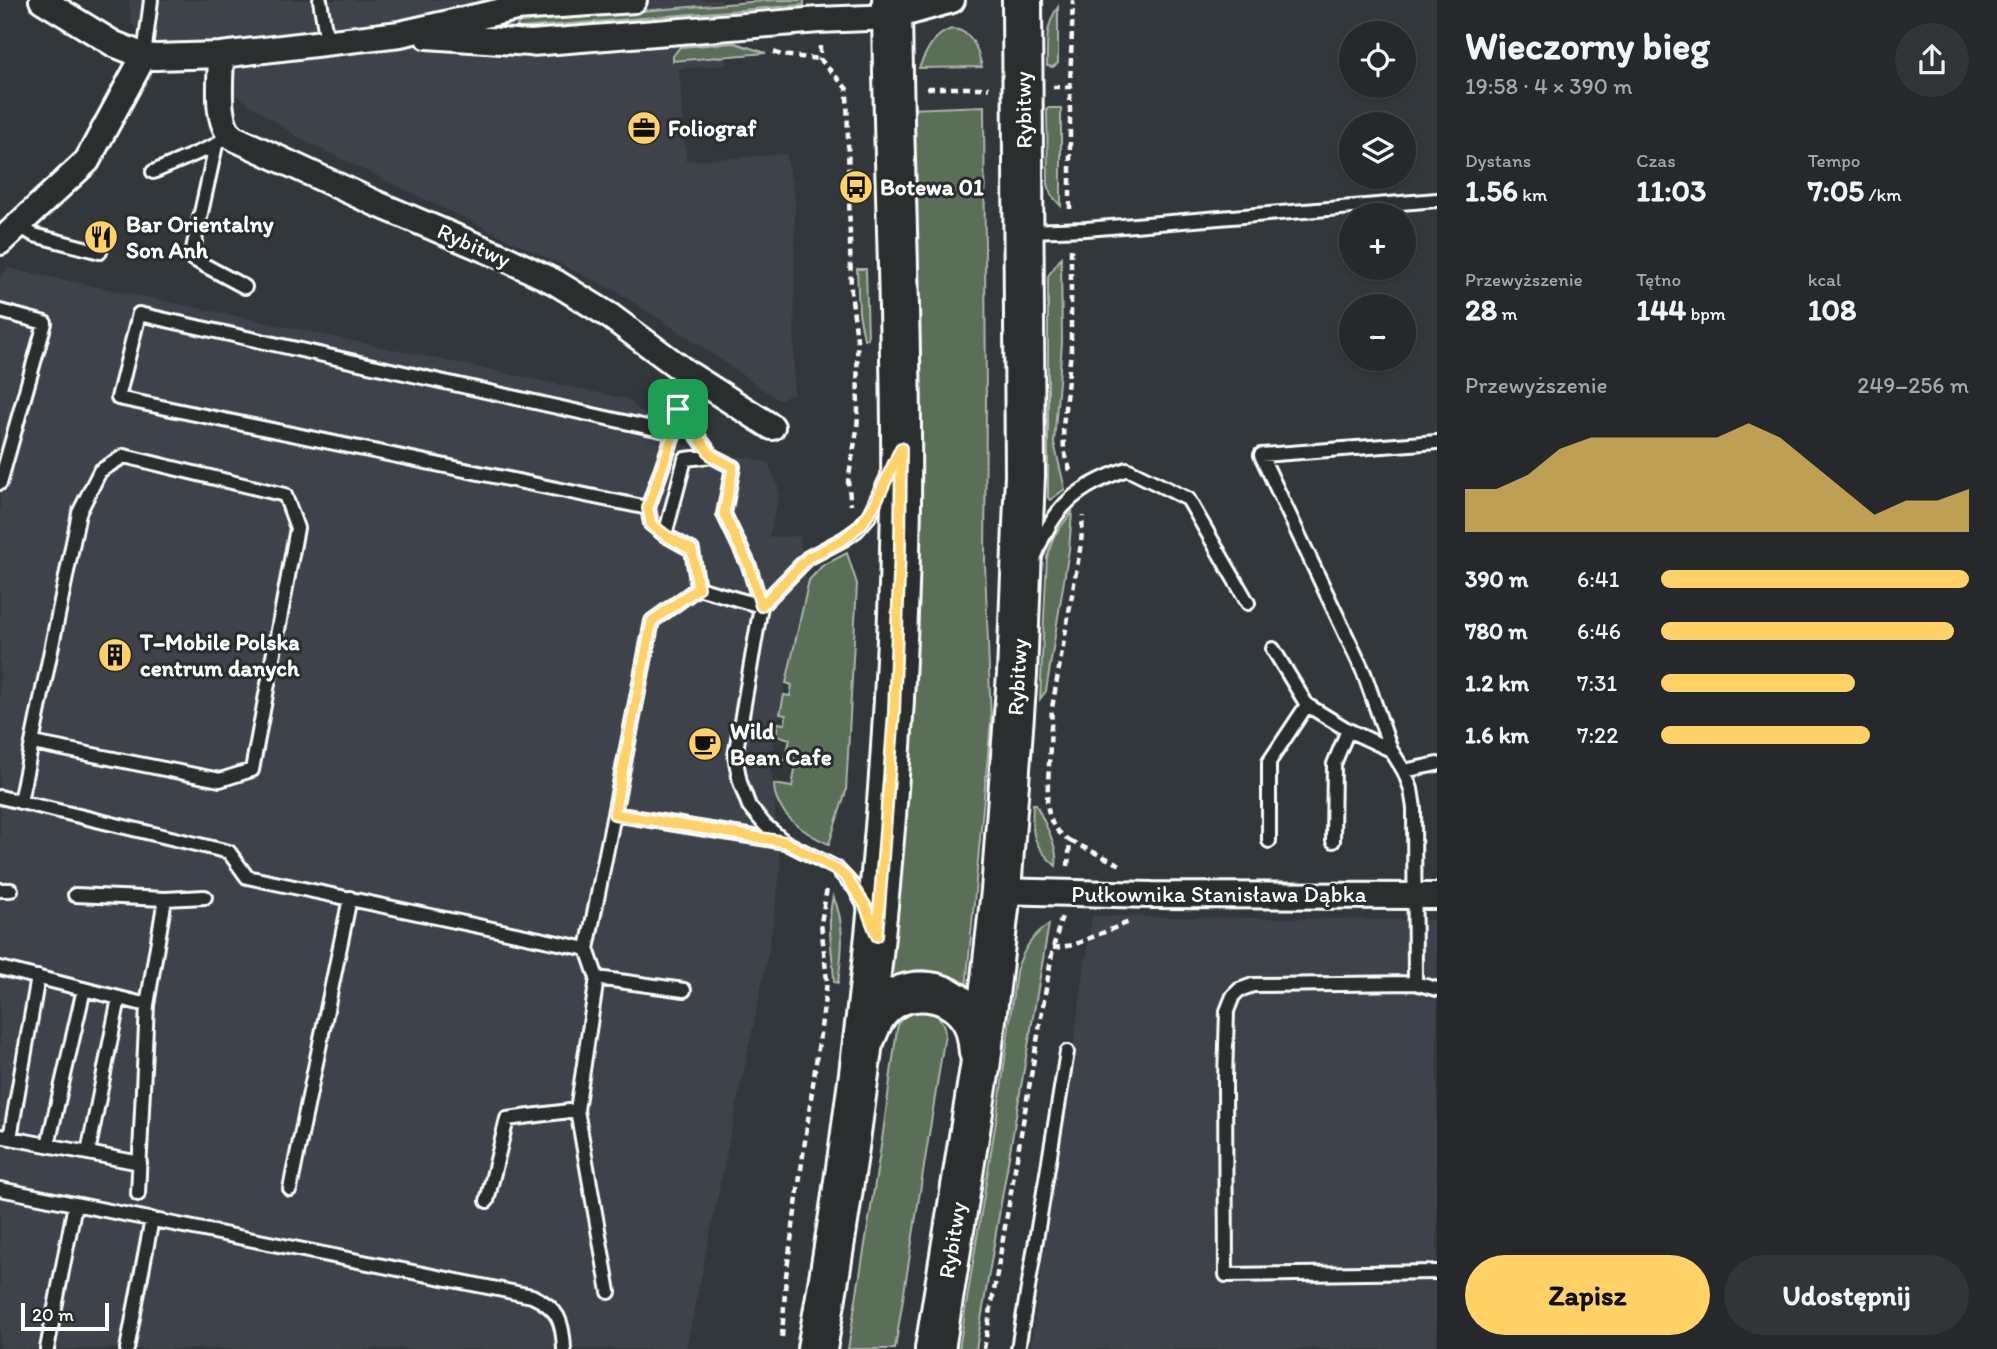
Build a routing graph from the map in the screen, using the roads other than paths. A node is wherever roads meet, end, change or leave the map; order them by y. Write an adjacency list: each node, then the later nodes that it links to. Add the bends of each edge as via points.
1 (42, 0): 11 (street, via 114,44)
2 (151, 0): 11 (lane)
3 (320, 0): 9 (lane)
4 (634, 0): 8 (street, via 516,8)
5 (951, 0): 7 (street)
6 (1022, 0): 16 (main road, Rybitwy)
7 (892, 9): 8 (street, via 819,20 531,43); 26 (main road)
8 (400, 34): 9 (street)
9 (327, 42): 10 (street)
10 (221, 55): 11 (street); 12 (street)
11 (144, 56): 15 (street, via 87,161)
12 (222, 139): 13 (lane); 19 (lane, via 191,258); 21 (street, Rybitwy, via 234,138 555,282)
13 (153, 172)
14 (1437, 200): 16 (lane)
15 (18, 225): 17 (street); 18 (lane, via 34,235)
16 (1025, 231): 32 (main road, Rybitwy)
17 (0, 242)
18 (100, 252)
19 (245, 287)
20 (0, 311): 28 (lane, via 45,323)
21 (687, 373): 22 (lane); 23 (street, Rybitwy)
22 (678, 409): 24 (lane); 27 (lane)
23 (772, 427)
24 (674, 433): 29 (lane); 29 (lane, via 139,314 118,398)
25 (1437, 442): 39 (lane, via 1261,455 1364,673)
26 (901, 448): 34 (lane, via 862,524 808,558); 54 (main road, via 894,713)
27 (712, 456): 30 (lane, via 685,459); 34 (lane, via 733,467 724,514 749,566)
28 (0, 483)
29 (648, 508): 30 (lane, via 651,524)
30 (665, 535): 31 (lane, via 692,550)
31 (698, 588): 34 (lane); 44 (lane, via 652,621)
32 (1021, 597): 33 (lane, via 1044,533 1060,508 1089,485 1128,469 1188,499); 48 (main road, Rybitwy)
33 (1248, 603)
34 (761, 606): 47 (lane, via 735,756 749,806)
35 (1273, 649): 36 (lane)
36 (1307, 705): 37 (lane); 45 (lane, via 1269,762)
37 (1348, 730): 39 (lane); 46 (lane, via 1334,764)
38 (33, 743): 38 (lane, via 79,513 100,471 124,456 285,495 297,528 252,770 220,780); 43 (lane)
39 (1391, 750): 41 (lane)
40 (1437, 764): 41 (lane)
41 (1404, 771): 50 (lane, via 1411,789)
42 (0, 797): 43 (lane)
43 (20, 802): 52 (lane, via 229,852 247,877)
44 (614, 814): 47 (lane); 55 (lane)
45 (1269, 841)
46 (1333, 841)
47 (785, 842): 54 (lane, via 846,877 865,905)
48 (1001, 891): 50 (street, Pułkownika Stanisława Dąbka); 67 (main road, Rybitwy)
49 (75, 895): 53 (lane)
50 (1426, 895): 59 (lane)
51 (205, 897): 53 (lane)
52 (350, 898): 55 (lane); 74 (lane)
53 (165, 899): 64 (lane)
54 (877, 936): 65 (main road)
55 (587, 949): 58 (lane)
56 (0, 969): 57 (lane)
57 (38, 977): 60 (lane); 69 (lane)
58 (597, 978): 62 (lane); 68 (lane)
59 (1415, 983): 61 (lane); 79 (lane, via 1253,985 1233,996 1227,1011 1225,1079 1226,1275)
60 (84, 989): 63 (lane); 70 (lane)
61 (1437, 989)
62 (684, 990)
63 (119, 998): 64 (lane); 71 (lane)
64 (147, 1005): 72 (lane)
65 (862, 1050): 67 (main road, via 872,1021 887,1003 910,992 935,992 957,1003 971,1019); 84 (main road)
66 (1067, 1052): 86 (lane)
67 (980, 1069): 85 (main road, Rybitwy)
68 (577, 1110): 76 (lane, via 507,1119); 80 (lane)
69 (5, 1137): 70 (lane)
70 (48, 1145): 71 (lane)
71 (88, 1153): 72 (lane)
72 (140, 1163): 75 (lane)
73 (0, 1189): 77 (lane)
74 (290, 1189)
75 (138, 1194)
76 (487, 1201)
77 (75, 1204): 78 (lane); 81 (lane)
78 (152, 1219): 82 (lane); 83 (lane, via 533,1296 548,1303 558,1317)
79 (1437, 1272)
80 (610, 1292)
81 (47, 1349)
82 (127, 1349)
83 (564, 1349)
84 (817, 1349)
85 (934, 1349)
86 (1018, 1349)

